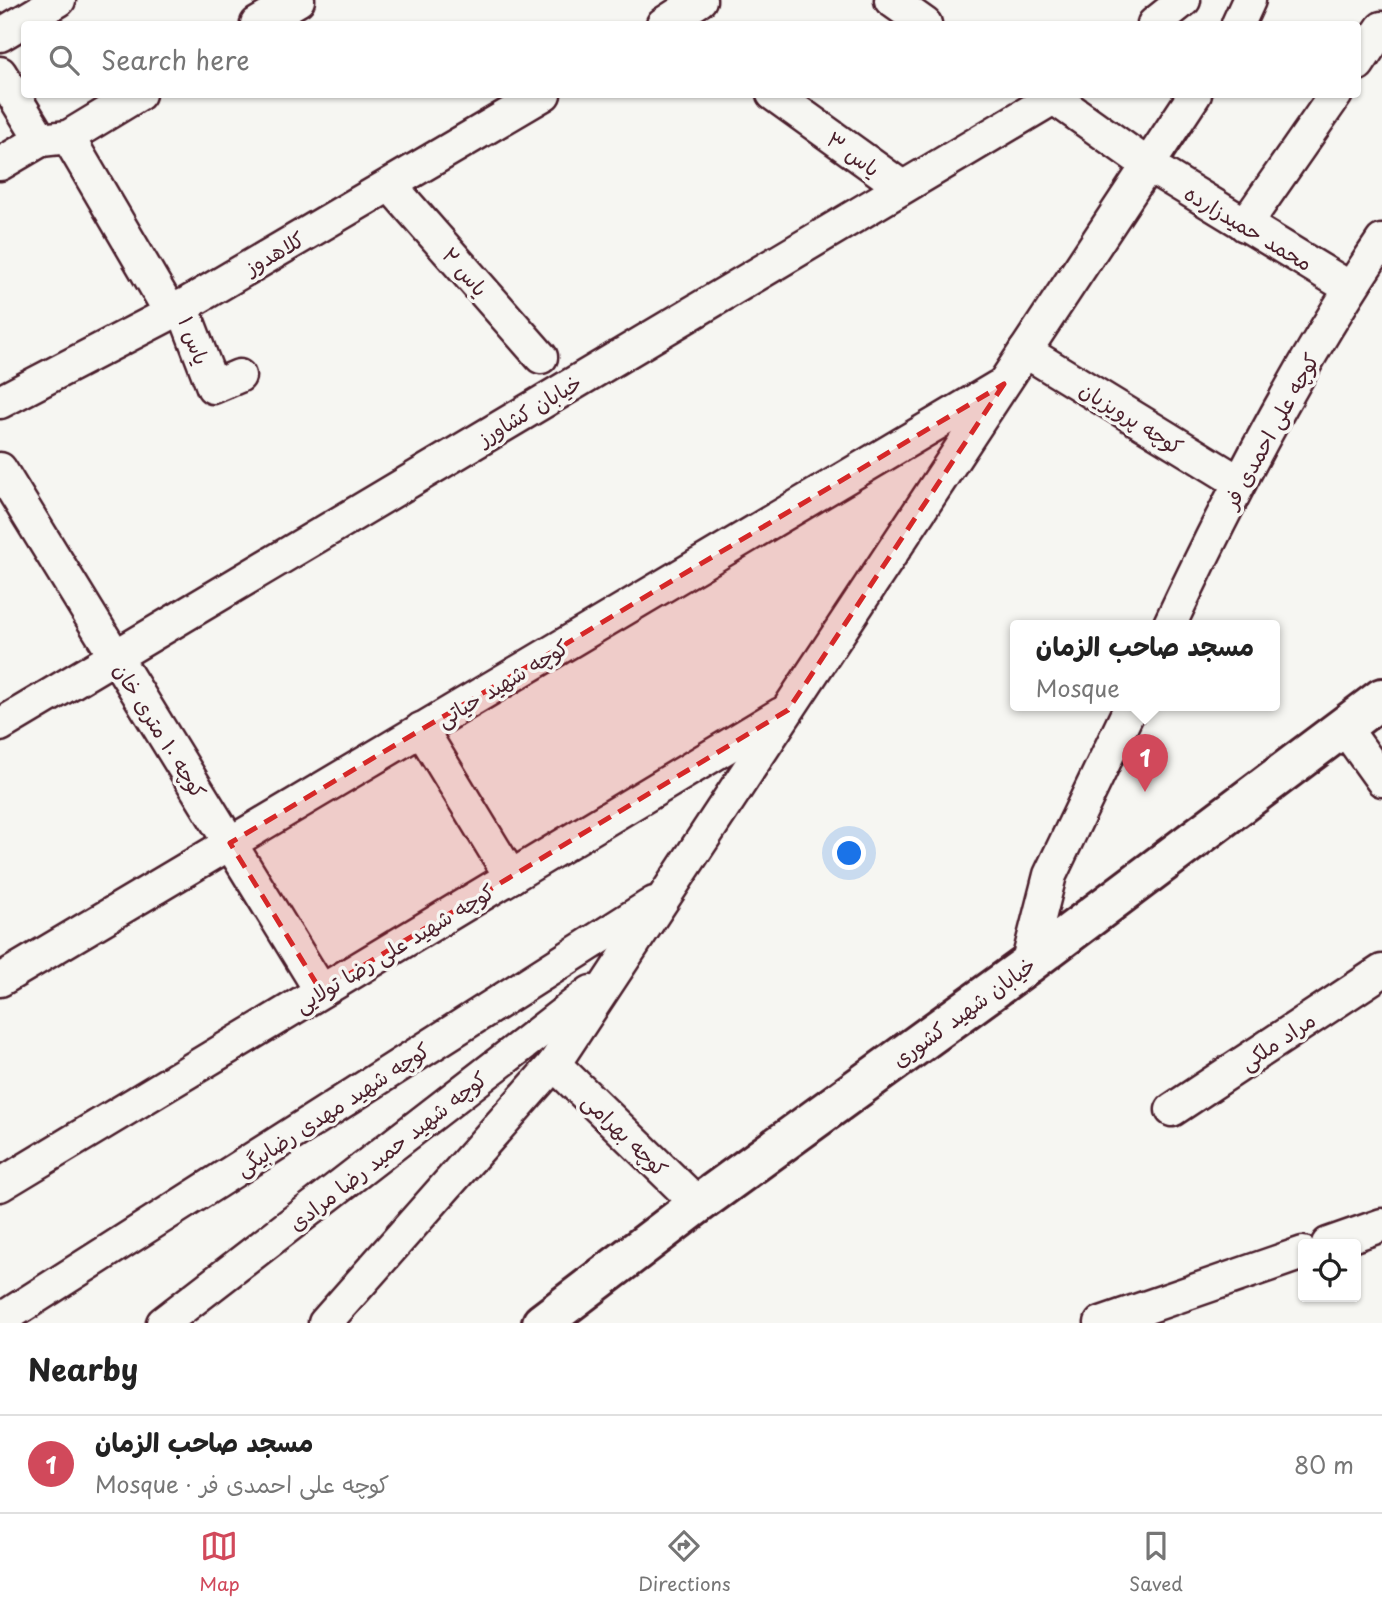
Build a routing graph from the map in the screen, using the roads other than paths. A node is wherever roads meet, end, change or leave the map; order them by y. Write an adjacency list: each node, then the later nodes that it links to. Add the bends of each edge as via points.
1 (59, 0): 7 (street)
2 (298, 0): 8 (street)
3 (700, 0): 9 (street)
4 (891, 0): 10 (street)
5 (1184, 0): 11 (street)
6 (1249, 0): 12 (street)
7 (24, 21)
8 (262, 21)
9 (672, 21)
10 (921, 21)
11 (1158, 21)
12 (1239, 21)
13 (21, 23): 15 (street)
14 (1382, 28): 16 (street)
15 (0, 35)
16 (1361, 58)
17 (0, 73): 24 (street)
18 (131, 98): 24 (street)
19 (537, 98): 27 (street, کلاهدوز)
20 (779, 98): 28 (street, یاس ۳)
21 (1044, 98): 26 (street, محمد حمیدزارده); 28 (street, خیابان کشاورز)
22 (1192, 98): 26 (street)
23 (1333, 98): 29 (street)
24 (54, 138): 25 (street); 32 (street)
25 (0, 164)
26 (1148, 165): 29 (street, محمد حمیدزارده); 33 (street)
27 (390, 185): 32 (street, کلاهدوز); 34 (street, یاس ۲)
28 (902, 187): 41 (street, خیابان کشاورز)
29 (1245, 225): 31 (street, محمد حمیدزارده)
30 (1382, 241): 31 (street, کوچه علی احمدی فر)
31 (1350, 288): 39 (street, کوچه علی احمدی فر)
32 (176, 310): 35 (street, یاس ۱, via 213,387); 37 (street, کلاهدوز)
33 (1026, 351): 36 (street); 39 (street, کوچه پرویزیان)
34 (541, 357)
35 (239, 376)
36 (1004, 384): 43 (street); 47 (street, کوچه شهید حیاتی)
37 (0, 402)
38 (0, 469): 41 (street, کوچه ۱۰ متری خان)
39 (1239, 482): 40 (street, کوچه علی احمدی فر)
40 (1172, 620)
41 (115, 656): 45 (street, خیابان کشاورز); 49 (street, کوچه ۱۰ متری خان)
42 (1382, 698): 46 (main road, خیابان شهید کشوری)
43 (788, 710): 50 (street, کوچه شهید علی رضا تولایی); 51 (street)
44 (1129, 711): 52 (street, via 1050,875)
45 (0, 725)
46 (1344, 727): 48 (street); 52 (main road, خیابان شهید کشوری)
47 (421, 730): 49 (street, کوچه شهید حیاتی); 50 (street)
48 (1382, 780)
49 (230, 843): 55 (street, کوچه شهید حیاتی); 56 (street, کوچه ۱۰ متری خان)
50 (511, 877): 56 (street, کوچه شهید علی رضا تولایی)
51 (664, 896): 54 (street); 64 (street, کوچه شهید مهدی رضابیگی)
52 (1027, 965): 60 (main road, خیابان شهید کشوری)
53 (1382, 971): 58 (street, مراد ملکی)
54 (610, 977): 57 (street); 65 (street, کوچه شهید حمید رضا مرادی)
55 (0, 980)
56 (321, 991): 59 (street, کوچه شهید علی رضا تولایی)
57 (554, 1064): 60 (street, کوچه بهرامی); 66 (street)
58 (1172, 1110)
59 (0, 1185)
60 (698, 1204): 67 (main road, خیابان شهید کشوری)
61 (1382, 1225): 62 (street)
62 (1342, 1239)
63 (1298, 1255): 68 (street)
64 (0, 1320)
65 (163, 1323)
66 (325, 1323)
67 (542, 1323)
68 (1101, 1323)

